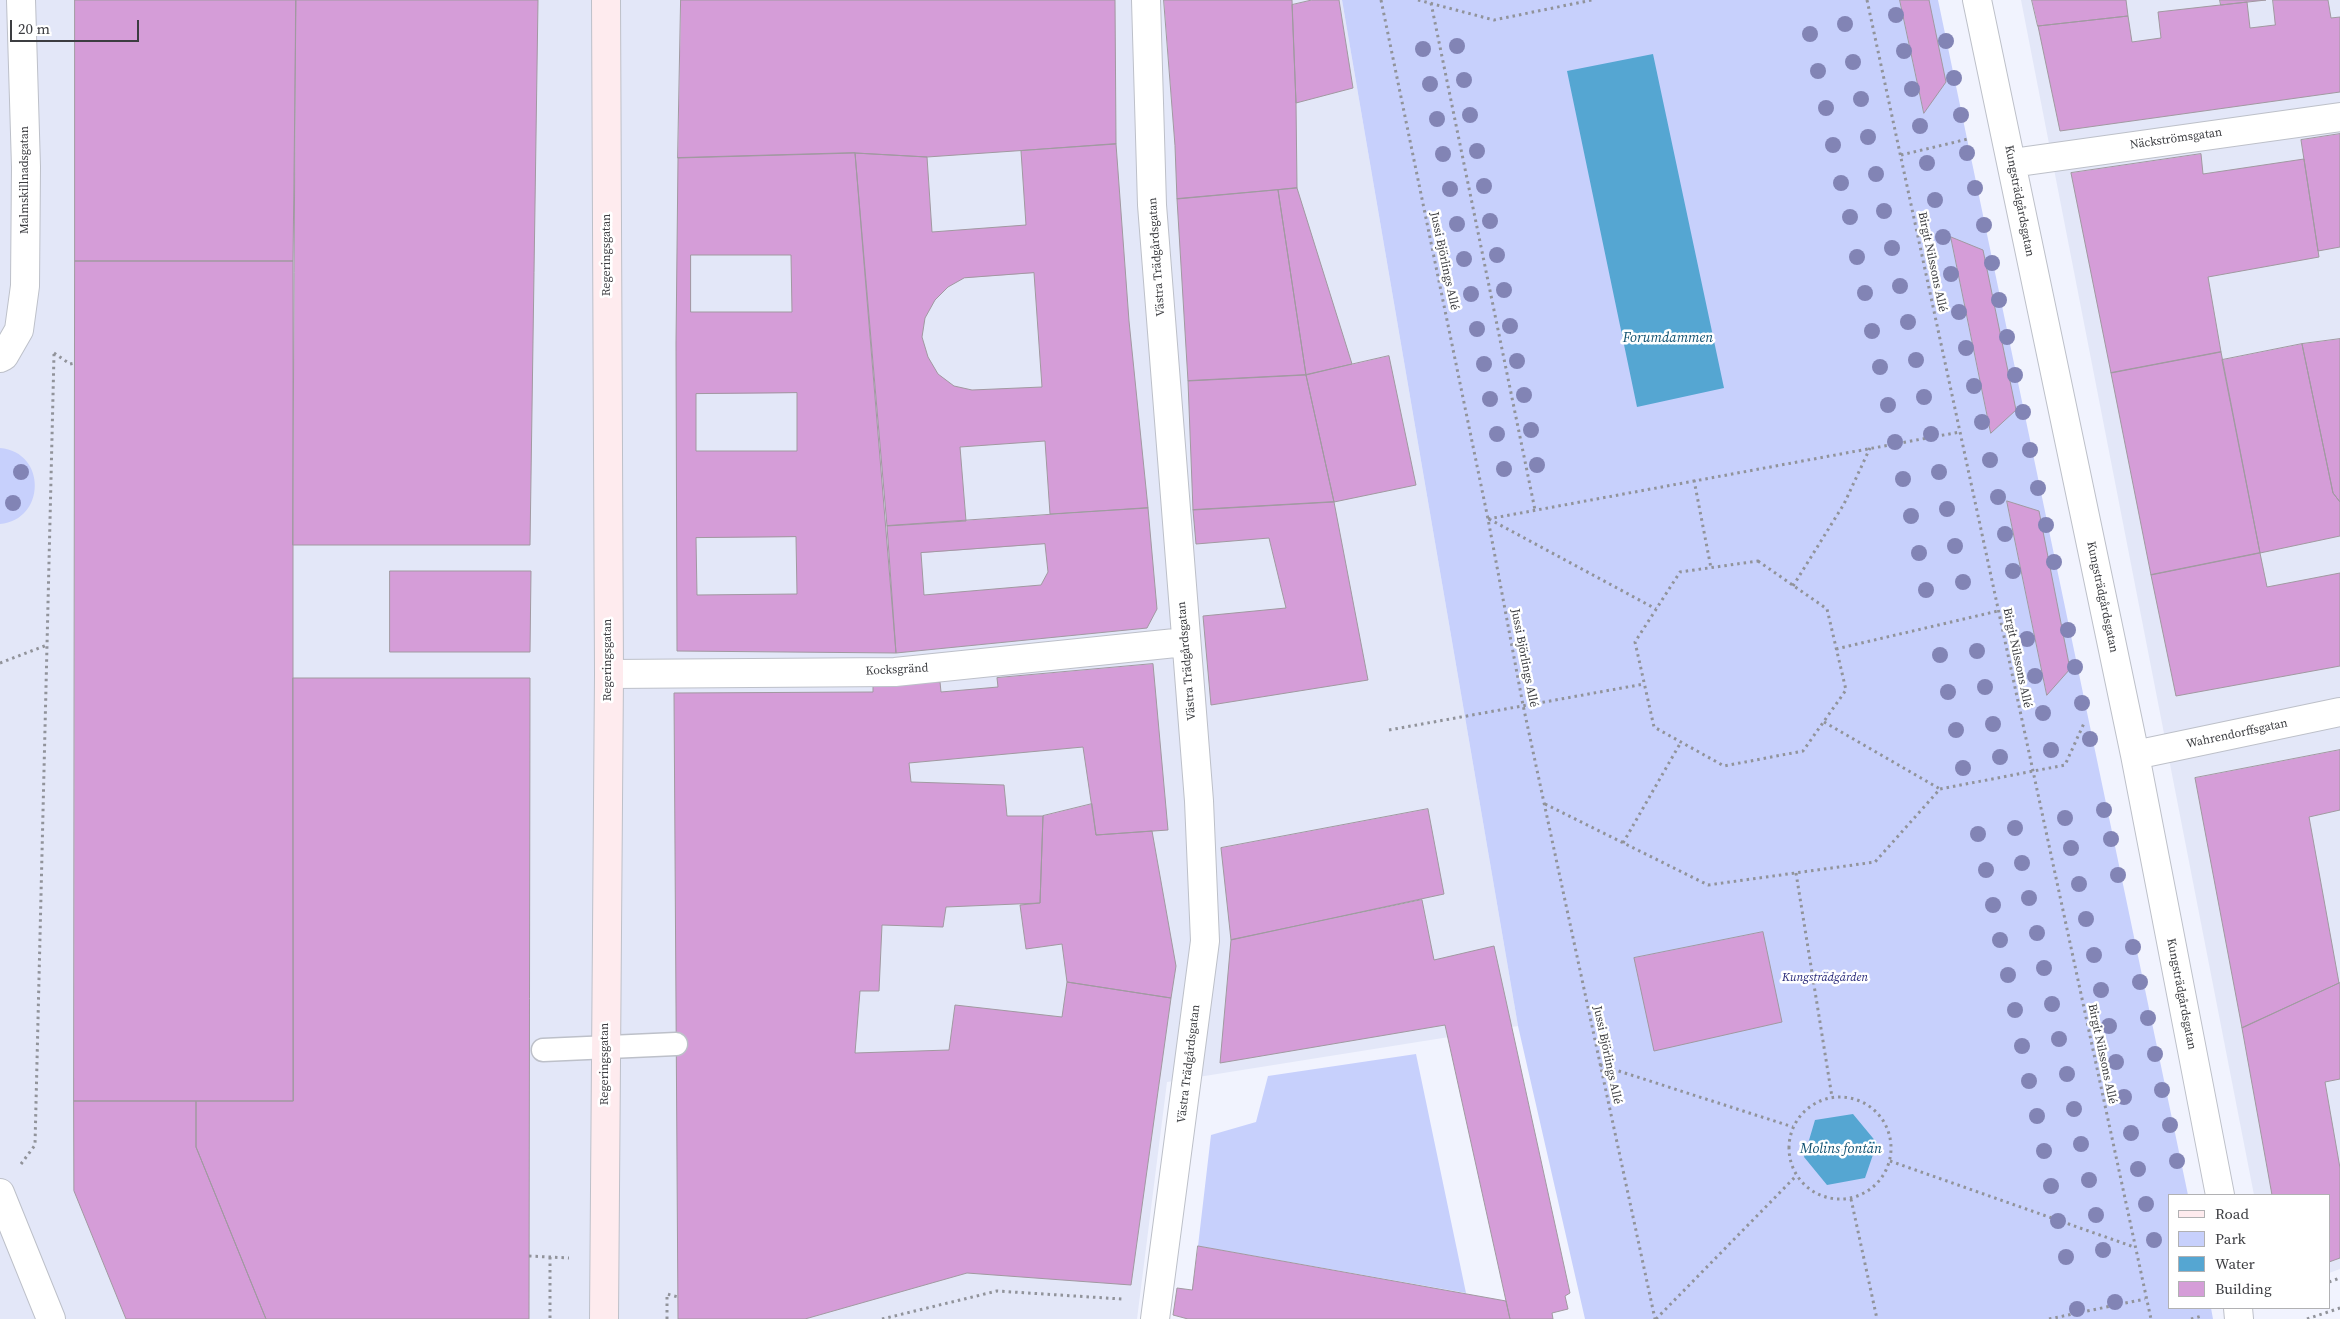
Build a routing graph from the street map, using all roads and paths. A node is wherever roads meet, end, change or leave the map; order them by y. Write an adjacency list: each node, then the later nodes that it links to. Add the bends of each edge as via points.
1 (21, 0): 14 (street, Malmskillnadsgatan, via 26,167 25,286 19,330)
2 (606, 0): 29 (street, Regeringsgatan)
3 (1146, 0): 25 (street, Västra Trädgårdsgatan, via 1152,205)
4 (1381, 0): 20 (path, Jussi Björlings Allé)
5 (1418, 0): 9 (path)
6 (1592, 0): 9 (path, via 1494,20)
7 (1867, 0): 12 (path, Birgit Nilssons Allé)
8 (1977, 0): 13 (street, Kungsträdgårdsgatan)
9 (1431, 3): 19 (path)
10 (2340, 117): 13 (street, Näckströmsgatan)
11 (1973, 138): 12 (path)
12 (1901, 155): 16 (path, Birgit Nilssons Allé)
13 (2012, 163): 37 (street, Kungsträdgårdsgatan)
14 (2, 357)
15 (75, 363): 26 (path, via 70,364 54,354)
16 (1960, 432): 17 (path); 24 (path, Birgit Nilssons Allé)
17 (1870, 448): 18 (path); 22 (path, via 1844,504)
18 (1694, 480): 19 (path); 21 (path)
19 (1535, 510): 20 (path)
20 (1488, 519): 23 (path); 31 (path, Jussi Björlings Allé)
21 (1711, 568): 22 (path, via 1758,561); 23 (path, via 1680,572)
22 (1793, 586): 27 (path, via 1827,609)
23 (1656, 609): 30 (path, via 1635,642)
24 (1998, 611): 27 (path); 38 (path, Birgit Nilssons Allé)
25 (1185, 642): 29 (street, Kocksgränd, via 895,672); 60 (street, Västra Trädgårdsgatan, via 1205,941)
26 (47, 645): 28 (path); 49 (path)
27 (1836, 649): 34 (path, via 1846,690)
28 (0, 663)
29 (609, 674): 44 (street, Regeringsgatan)
30 (1644, 684): 31 (path); 36 (path, via 1654,727)
31 (1523, 705): 35 (path); 40 (path, Jussi Björlings Allé)
32 (2340, 712): 37 (street, Wahrendorffsgatan)
33 (2085, 721): 38 (path, via 2065,765)
34 (1824, 722): 36 (path, via 1803,751 1724,766); 39 (path)
35 (1389, 730)
36 (1682, 742): 41 (path)
37 (2135, 755): 53 (street, Kungsträdgårdsgatan)
38 (2033, 772): 39 (path); 55 (path, Birgit Nilssons Allé)
39 (1940, 789): 42 (path, via 1876,862)
40 (1544, 804): 41 (path); 46 (path, Jussi Björlings Allé)
41 (1623, 843): 42 (path, via 1708,885)
42 (1796, 873): 47 (path)
43 (676, 1044): 44 (lane)
44 (606, 1047): 45 (lane); 63 (street, Regeringsgatan)
45 (543, 1050)
46 (1600, 1065): 48 (path); 66 (path, Jussi Björlings Allé)
47 (1832, 1097): 48 (path, via 1802,1113); 50 (path, via 1848,1097 1864,1103 1878,1114 1887,1127)
48 (1793, 1127): 51 (path, via 1789,1152)
49 (35, 1144)
50 (1890, 1161): 54 (path, via 1876,1185); 55 (path)
51 (1796, 1176): 54 (path, via 1820,1196 1835,1200); 66 (path)
52 (0, 1193): 61 (street)
53 (2220, 1194)
54 (1851, 1199): 67 (path)
55 (2135, 1248): 58 (path, Birgit Nilssons Allé)
56 (550, 1257): 62 (path)
57 (678, 1296): 64 (path, via 667,1294)
58 (2146, 1299): 68 (path); 69 (path, Birgit Nilssons Allé)
59 (2340, 1308): 70 (path)
60 (1157, 1310): 65 (path, via 997,1291)
61 (51, 1319)
62 (550, 1319)
63 (604, 1319)
64 (667, 1319)
65 (882, 1319)
66 (1656, 1319)
67 (1878, 1319)
68 (2049, 1319)
69 (2151, 1319)
70 (2307, 1319)

